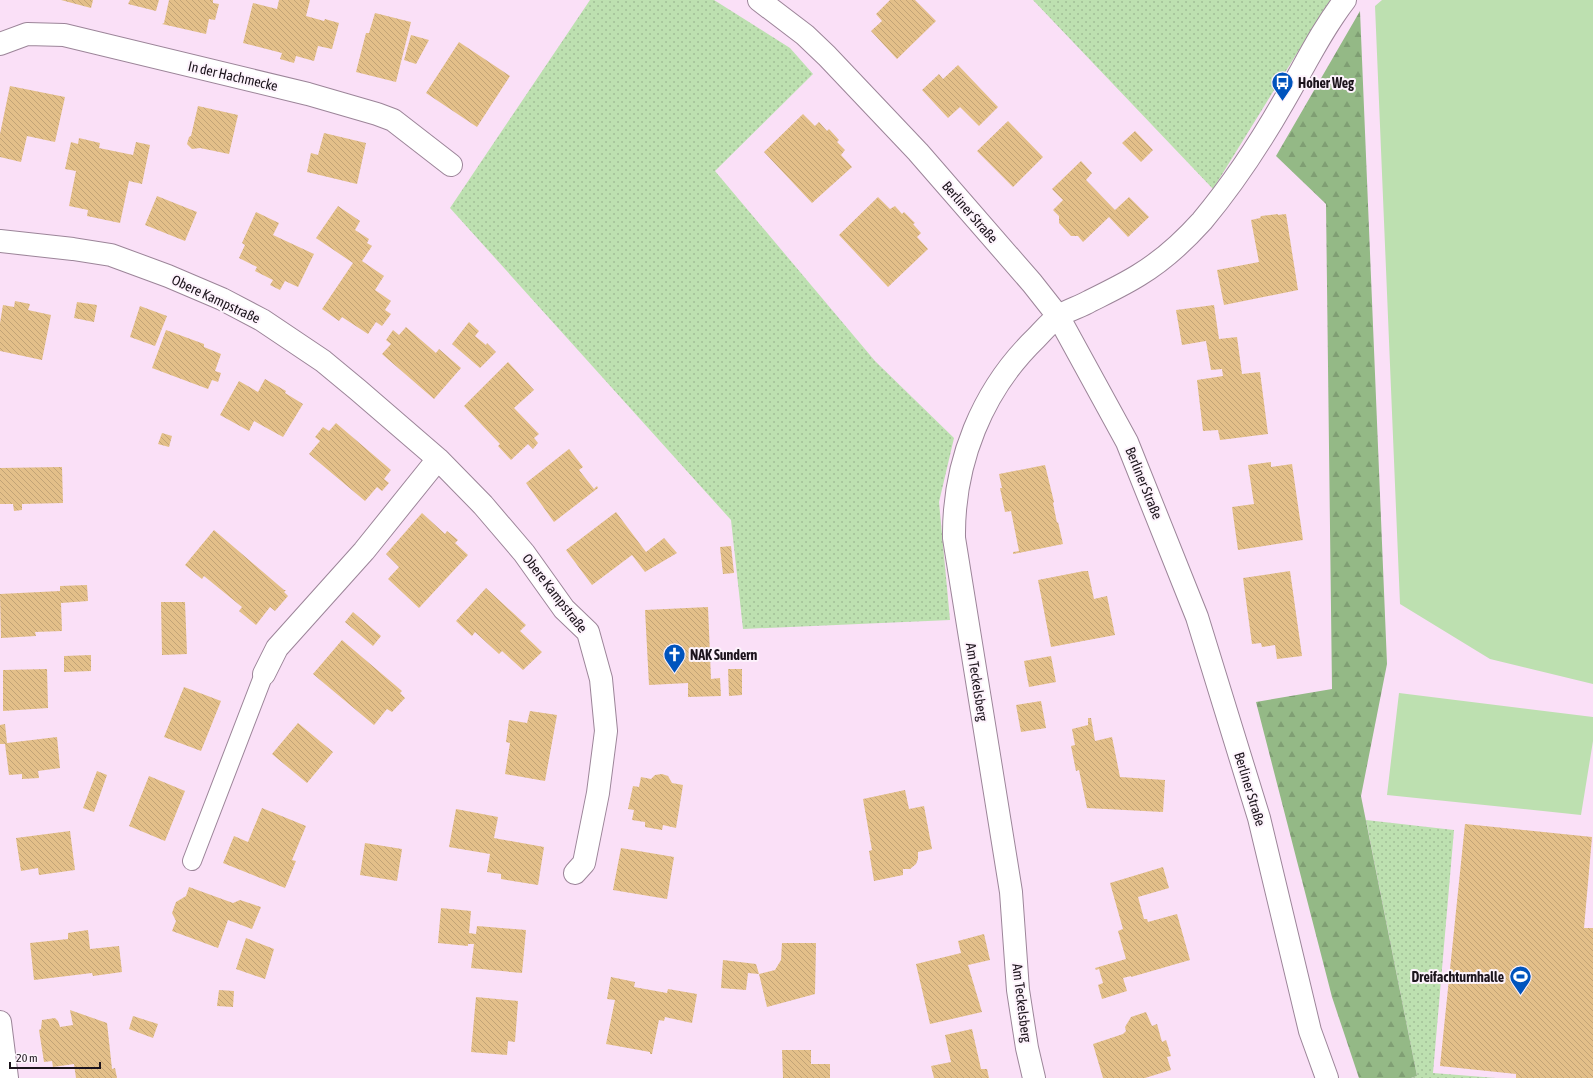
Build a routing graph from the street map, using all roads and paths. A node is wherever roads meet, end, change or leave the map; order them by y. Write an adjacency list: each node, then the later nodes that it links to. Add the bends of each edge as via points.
1 (759, 0): 6 (street, Berliner Straße, via 805,35 827,56 912,147)
2 (1345, 0): 6 (street, via 1330,19 1253,152 1200,223 1168,254 1139,276)
3 (0, 44): 4 (street, In der Hachmecke, via 27,34 64,36 308,94 393,120)
4 (451, 165)
5 (0, 241): 7 (street, Obere Kampstraße, via 111,255 222,299 262,320 323,361)
6 (1058, 316): 13 (street, Am Teckelsberg, via 1013,362 980,416 960,470 953,513 957,566 1008,869 1018,990); 14 (street, Berliner Straße, via 1127,442 1197,617 1259,818 1310,1031)
7 (438, 459): 8 (street, via 364,551 277,648); 10 (street, Obere Kampstraße, via 506,531 564,609 588,632 601,679 606,731 598,793 584,863)
8 (264, 674): 9 (lane)
9 (192, 860)
10 (575, 873)
11 (0, 1022): 12 (street)
12 (7, 1078)
13 (1034, 1078)
14 (1327, 1078)

